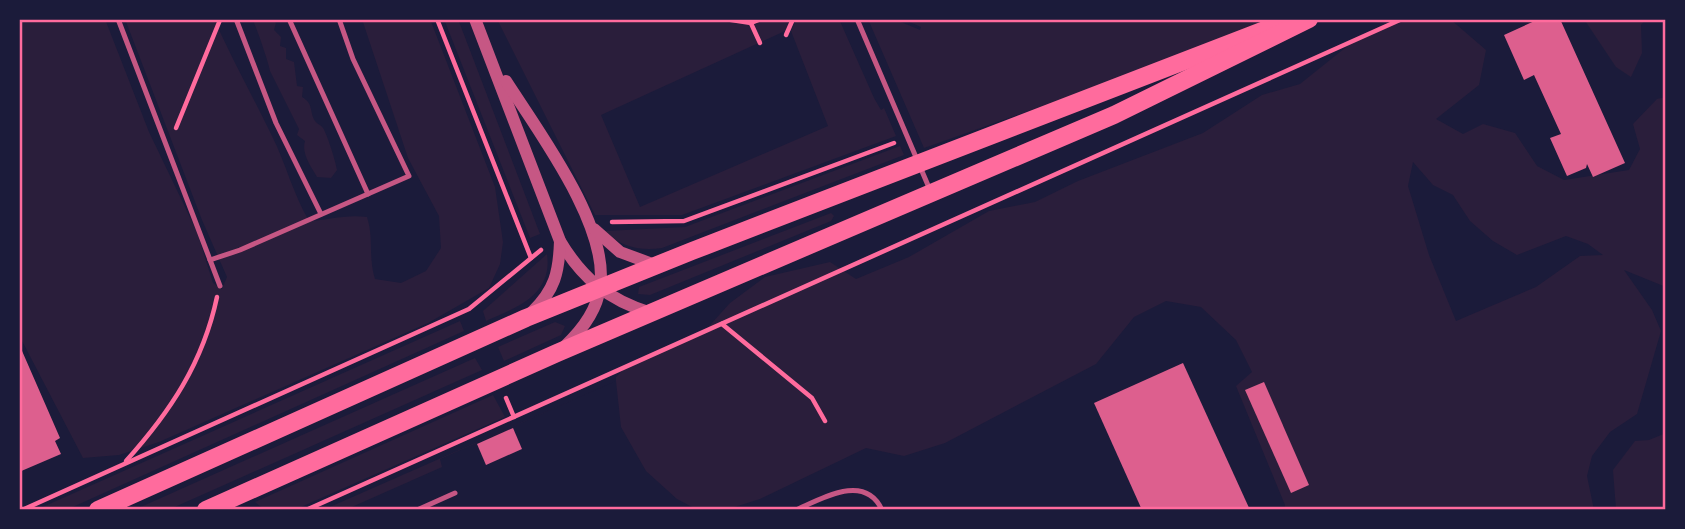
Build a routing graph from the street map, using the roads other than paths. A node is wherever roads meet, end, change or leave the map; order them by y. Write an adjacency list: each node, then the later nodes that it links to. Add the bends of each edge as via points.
1 (118, 19): 16 (lane)
2 (236, 19): 13 (lane, via 276,123)
3 (289, 19): 12 (lane)
4 (339, 19): 12 (lane, via 353,59 409,176)
5 (475, 19): 9 (street)
6 (857, 19): 10 (lane)
7 (1293, 19): 10 (main road)
8 (1309, 19): 11 (main road, via 1114,116)
9 (493, 60): 14 (street); 15 (street)
10 (919, 163): 11 (lane); 17 (main road)
11 (932, 193): 20 (main road)
12 (368, 194): 13 (lane)
13 (321, 214): 16 (lane)
14 (595, 224): 17 (street, via 620,252); 19 (street)
15 (560, 241): 19 (street, via 582,273); 21 (street, via 559,274 548,296)
16 (210, 260): 18 (lane)
17 (655, 265): 19 (main road)
18 (220, 286)
19 (600, 289): 20 (street); 21 (main road); 22 (street, via 587,321)
20 (651, 313): 22 (main road)
21 (526, 318): 24 (main road)
22 (558, 353): 25 (main road)
23 (454, 493): 26 (lane)
24 (98, 510)
25 (206, 510)
26 (417, 510)
27 (796, 510): 28 (lane, via 841,490 863,491 877,499)
28 (882, 510)

